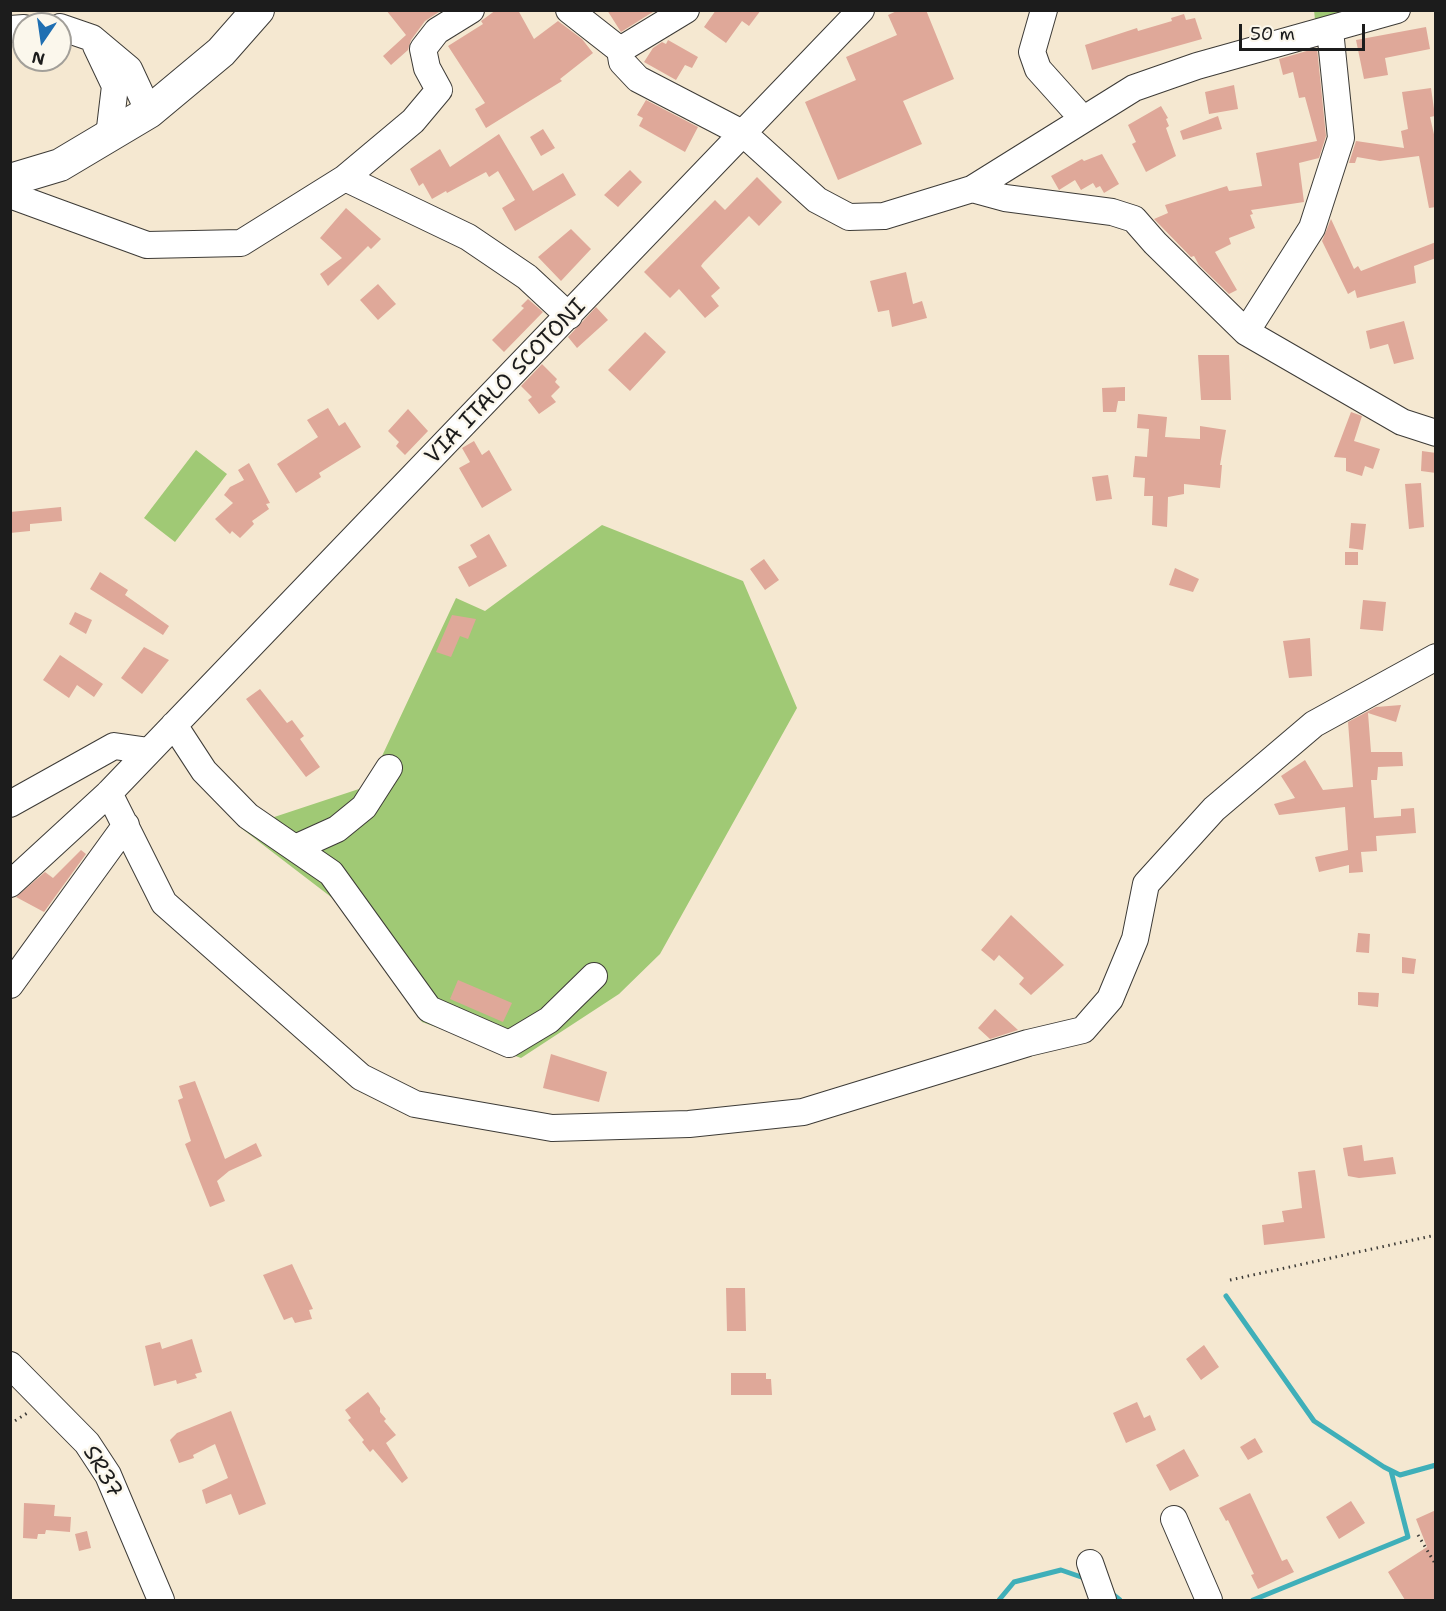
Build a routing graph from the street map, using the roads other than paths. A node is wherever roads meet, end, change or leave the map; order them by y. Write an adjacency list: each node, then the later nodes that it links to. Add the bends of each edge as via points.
1 (258, 10): 12 (main road, via 221,52)
2 (471, 10): 16 (street, via 437,31 423,49 427,68 439,90 413,121)
3 (569, 10): 11 (street)
4 (686, 10): 11 (street)
5 (861, 10): 14 (street, VIA ITALO SCOTONI)
6 (1044, 10): 13 (street, via 1032,52 1038,69)
7 (1397, 10): 8 (street)
8 (1330, 30): 13 (street, via 1197,66 1134,88); 21 (street, via 1341,138 1312,228)
9 (72, 31): 10 (street)
10 (92, 38): 12 (street, via 129,69); 15 (street, via 115,86)
11 (620, 50): 14 (street, via 622,62 638,79)
12 (149, 112): 15 (main road)
13 (1082, 118): 18 (street)
14 (744, 134): 18 (street, via 817,200 849,217 884,216); 20 (street, VIA ITALO SCOTONI)
15 (109, 136): 17 (main road, via 60,165)
16 (345, 178): 19 (street, via 240,243 147,245); 20 (street, via 468,237 527,277)
17 (10, 180)
18 (972, 189): 21 (street, via 1134,219)
19 (10, 195)
20 (569, 316): 24 (street, VIA ITALO SCOTONI)
21 (1246, 332): 22 (street, via 1402,422)
22 (1436, 433)
23 (1436, 657): 29 (street, via 1314,724 1214,809 1146,884 1135,939 1110,999 1083,1030 1028,1043 804,1112 689,1124 552,1128 414,1104 361,1077 164,903)
24 (174, 725): 25 (street, VIA ITALO SCOTONI); 30 (street, via 204,771 248,816)
25 (149, 751): 27 (street, VIA ITALO SCOTONI); 28 (street, via 114,746)
26 (389, 768): 30 (street, via 364,807 337,829)
27 (109, 793): 29 (street); 31 (street, VIA ITALO SCOTONI)
28 (10, 804)
29 (126, 825): 33 (street)
30 (295, 848): 32 (street, via 331,873 429,1009 509,1044 549,1020)
31 (10, 884)
32 (594, 976)
33 (10, 985)
34 (10, 1365): 37 (street, SR37, via 87,1443 108,1475)
35 (1174, 1519): 39 (street)
36 (1090, 1563): 38 (street)
37 (161, 1600)
38 (1103, 1600)
39 (1209, 1600)

